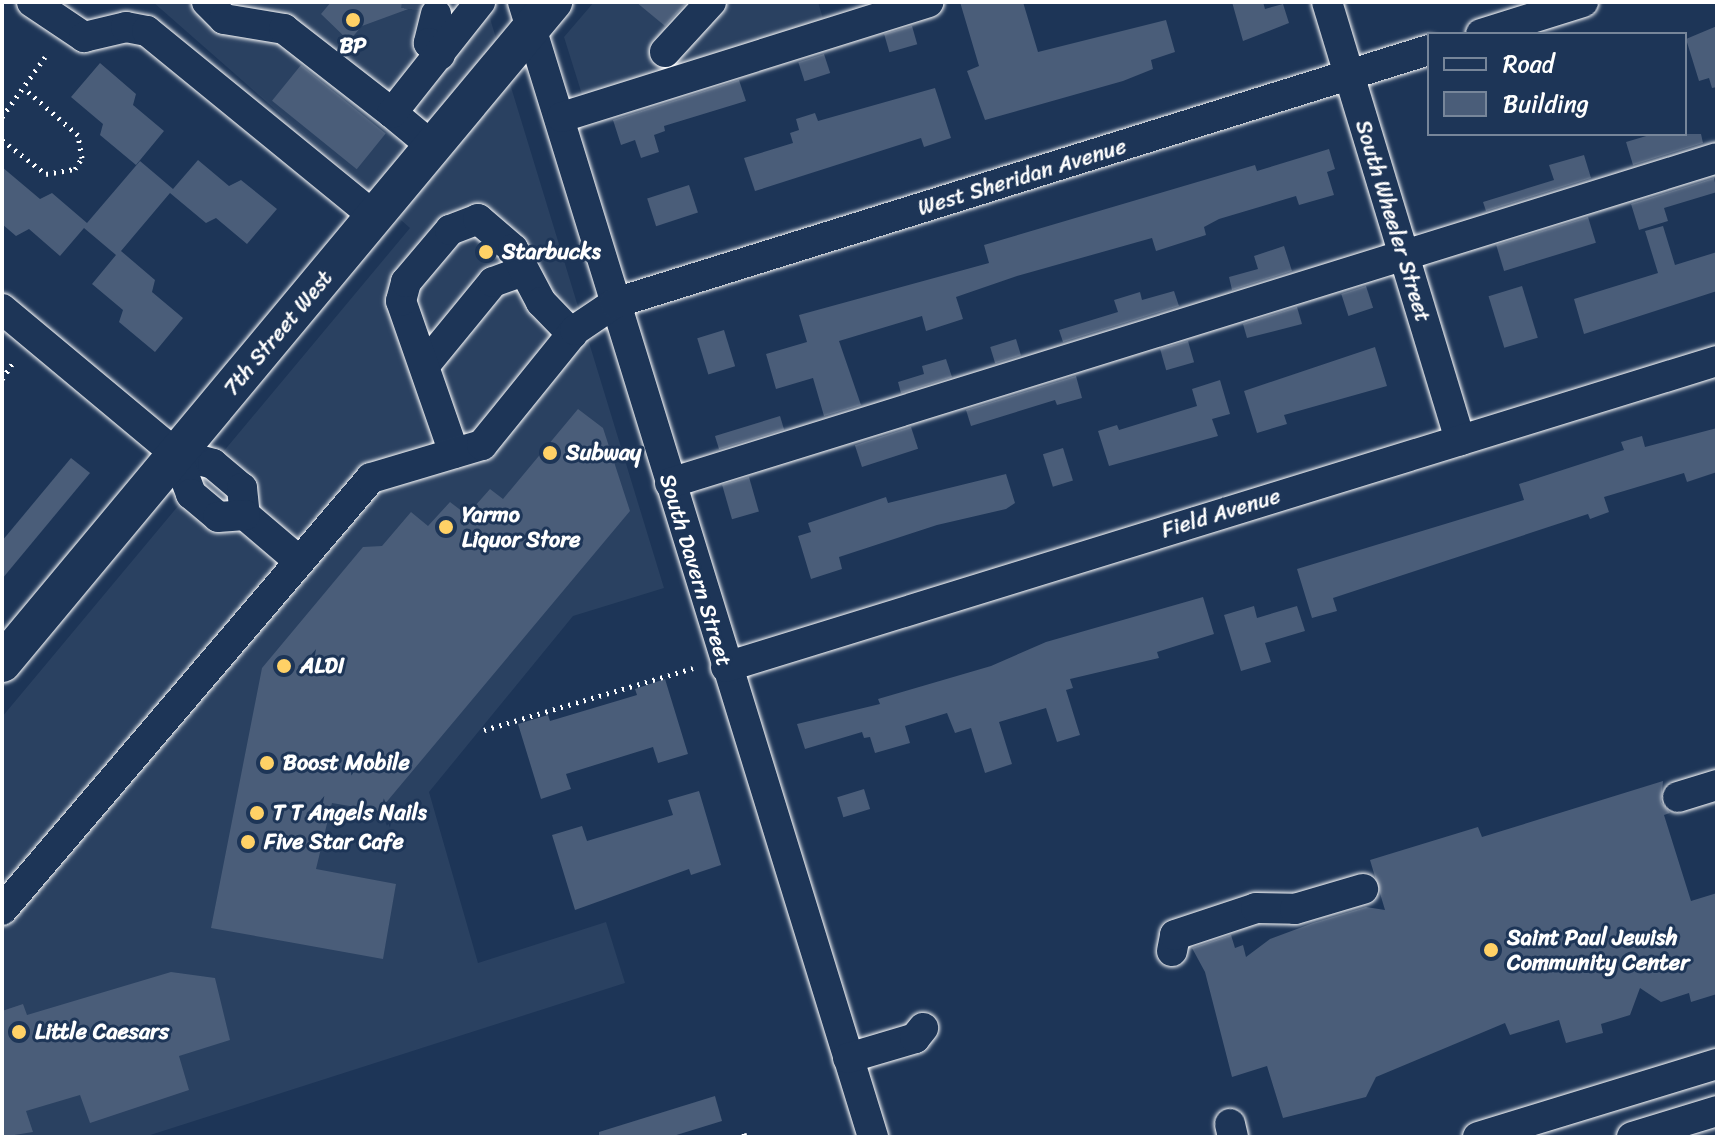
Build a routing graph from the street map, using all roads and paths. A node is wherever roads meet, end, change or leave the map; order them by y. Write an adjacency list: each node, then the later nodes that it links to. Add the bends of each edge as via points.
1 (32, 2): 23 (street, via 84,37 126,27 147,31)
2 (207, 2): 17 (street, via 224,19 284,29)
3 (480, 2): 11 (street)
4 (711, 2): 13 (street)
5 (928, 2): 19 (street)
6 (1327, 2): 15 (street, South Wheeler Street)
7 (1583, 2): 10 (street)
8 (535, 10): 19 (street, South Davern Street); 21 (main road, 7th Street West)
9 (426, 12): 11 (street)
10 (1487, 32)
11 (435, 49): 17 (street)
12 (1427, 51): 15 (street, West Sheridan Avenue)
13 (665, 52)
14 (45, 57): 16 (path)
15 (1349, 76): 24 (street, South Wheeler Street); 26 (street, West Sheridan Avenue)
16 (25, 89): 18 (path); 20 (path, via 78,135 82,158 75,169 46,174)
17 (392, 113): 21 (street)
18 (2, 117)
19 (562, 117): 26 (street, South Davern Street)
20 (2, 140)
21 (433, 147): 23 (main road, 7th Street West)
22 (1717, 158): 24 (street)
23 (376, 218): 35 (main road, 7th Street West)
24 (1404, 255): 33 (street, South Wheeler Street); 36 (street)
25 (523, 271): 28 (street, via 541,302); 31 (street, via 493,282); 31 (street, via 513,249 478,219 450,230 406,282 401,301)
26 (615, 303): 28 (street, West Sheridan Avenue); 36 (street, South Davern Street)
27 (2, 309): 35 (street)
28 (572, 334): 34 (street, West Sheridan Avenue, via 482,445)
29 (15, 360): 32 (path)
30 (1717, 361): 33 (street, Field Avenue)
31 (425, 365): 34 (street)
32 (2, 379)
33 (1460, 440): 39 (street, Field Avenue)
34 (454, 453): 37 (street, West Sheridan Avenue, via 371,478)
35 (176, 454): 37 (street, via 213,464 242,488 245,515); 38 (main road, 7th Street West)
36 (670, 483): 39 (street, South Davern Street)
37 (299, 561): 45 (street, West Sheridan Avenue)
38 (2, 663)
39 (726, 667): 48 (street, South Davern Street)
40 (693, 668): 41 (path)
41 (484, 730)
42 (1717, 785): 43 (street)
43 (1678, 797)
44 (1363, 889): 46 (street, via 1295,909 1256,908 1175,935)
45 (2, 910)
46 (1172, 951)
47 (923, 1028): 48 (street, via 915,1038)
48 (848, 1058): 51 (street, South Davern Street)
49 (1717, 1064): 52 (street)
50 (1708, 1121): 53 (street)
51 (873, 1137)
52 (1478, 1137)
53 (1632, 1137)

